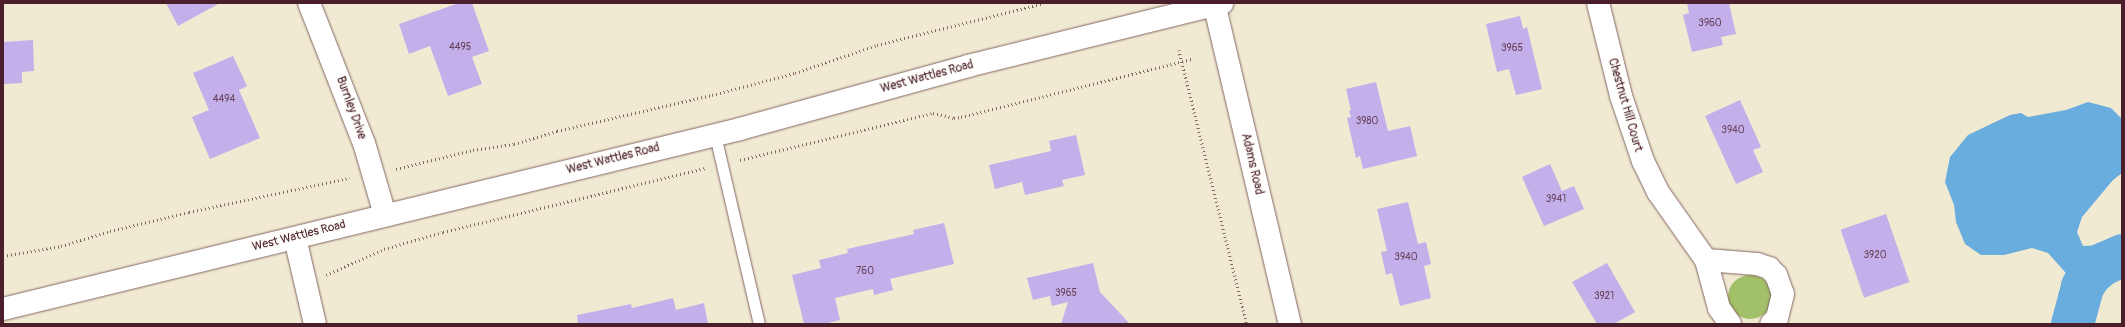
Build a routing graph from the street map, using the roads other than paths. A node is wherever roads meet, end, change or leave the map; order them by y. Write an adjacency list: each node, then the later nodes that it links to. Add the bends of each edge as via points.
1 (309, 3): 5 (street, Burnley Drive, via 351,107)
2 (1598, 3): 7 (street, Chestnut Hill Court, via 1621,96 1643,161 1658,192)
3 (1217, 4): 4 (street, West Wattles Road, via 968,66); 11 (street, Adams Road)
4 (715, 135): 5 (street, West Wattles Road); 10 (lane)
5 (385, 215): 6 (street, West Wattles Road)
6 (295, 238): 8 (street, West Wattles Road); 9 (street)
7 (1706, 260): 12 (street, Chestnut Hill Court, via 1719,308); 13 (street, via 1757,264 1769,268 1776,275 1783,294 1777,318)
8 (3, 309)
9 (315, 324)
10 (760, 324)
11 (1290, 324)
12 (1730, 324)
13 (1771, 324)

